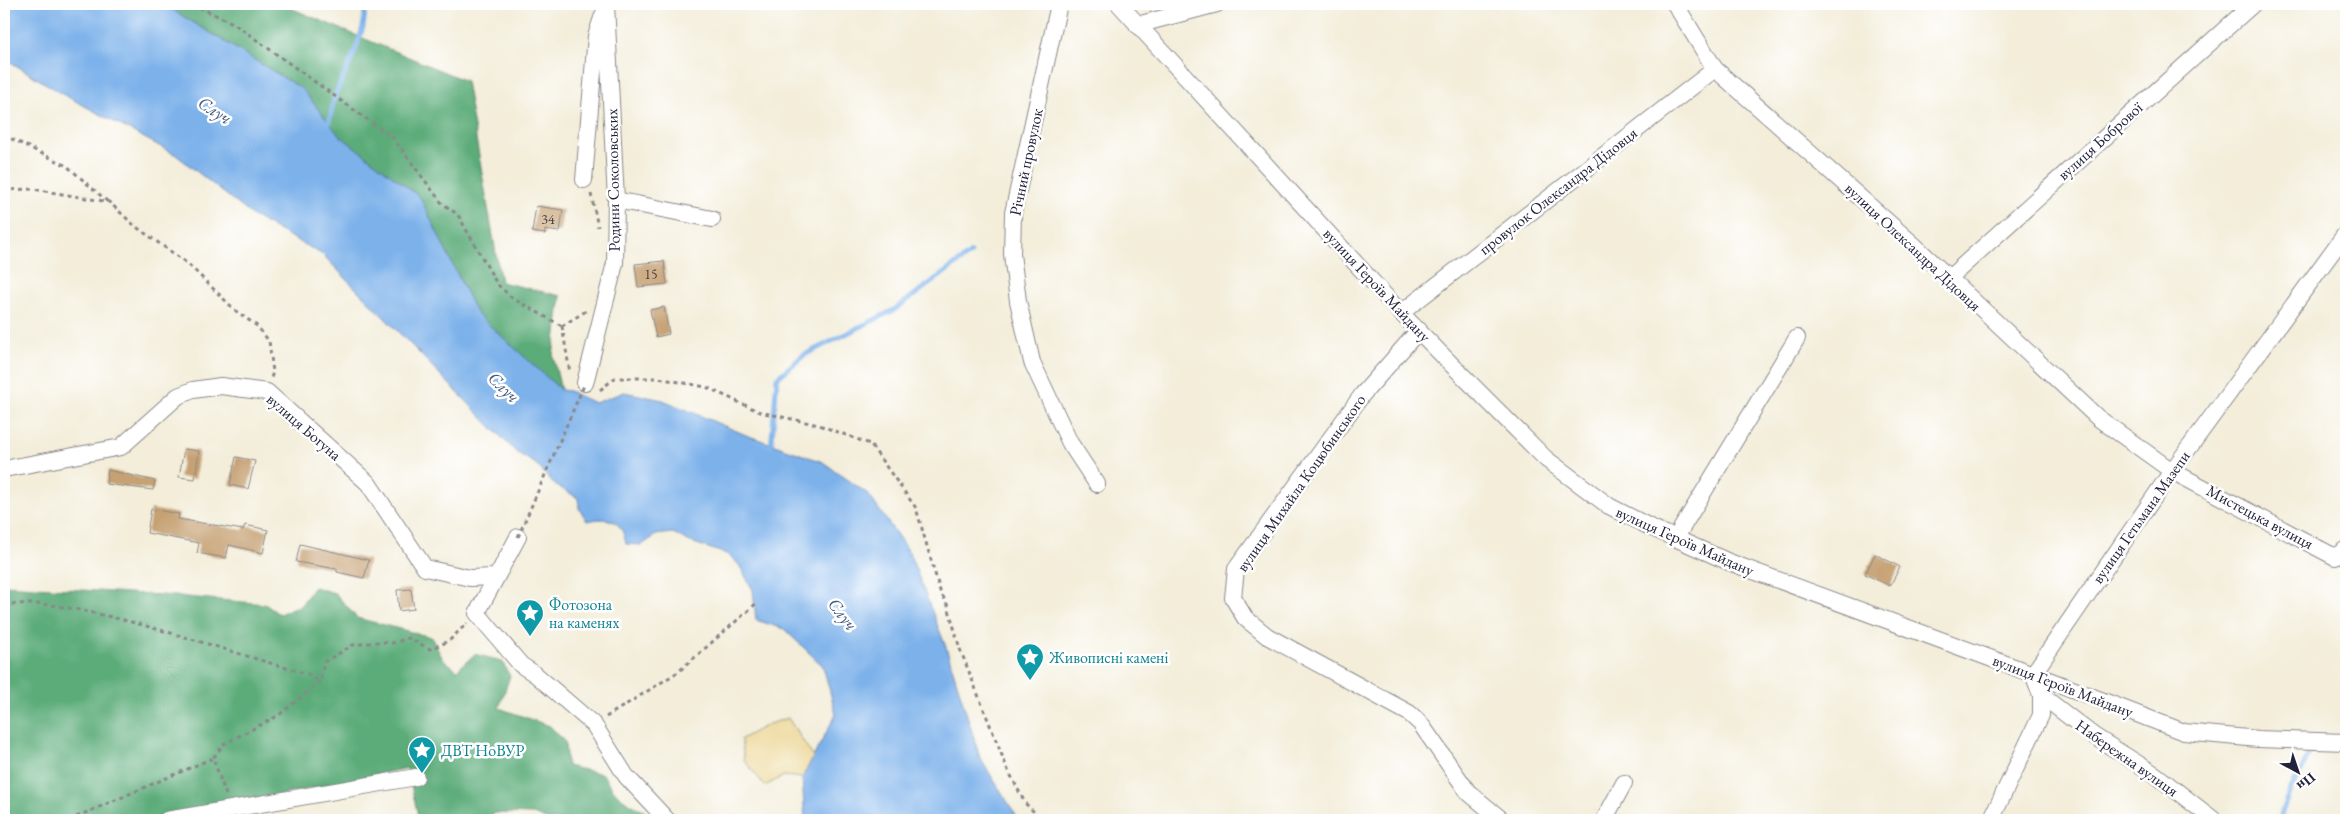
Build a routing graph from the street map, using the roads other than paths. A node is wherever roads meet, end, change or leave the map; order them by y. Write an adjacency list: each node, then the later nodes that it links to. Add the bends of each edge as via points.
1 (1059, 4): 20 (street, Річний провулок, via 1013,213 1012,254 1032,362 1070,443)
2 (1119, 4): 7 (street, вулиця Героїв Майдану)
3 (1216, 4): 7 (street)
4 (1675, 4): 8 (street, вулиця Олександра Дідовця)
5 (2253, 4): 13 (street, вулиця Бобрової)
6 (606, 5): 9 (street, via 596,36); 10 (street, Родини Соколовських)
7 (1137, 25): 14 (street, вулиця Героїв Майдану)
8 (1715, 69): 13 (street, вулиця Олександра Дідовця); 14 (street, провулок Олександра Дідовця)
9 (584, 180)
10 (616, 200): 11 (street); 17 (street, Родини Соколовських, via 615,262)
11 (712, 219)
12 (2346, 233): 19 (street, вулиця Гетьмана Мазепи)
13 (1948, 279): 19 (street, вулиця Олександра Дідовця, via 2098,418)
14 (1401, 312): 15 (street, вулиця Героїв Майдану)
15 (1419, 330): 22 (street, вулиця Героїв Майдану, via 1546,459 1609,506); 33 (street, вулиця Михайла Коцюбинського, via 1362,394 1236,569 1233,598 1245,618 1267,636 1409,713 1420,723 1468,792)
16 (1797, 338): 22 (street)
17 (582, 386)
18 (4, 469): 24 (street, вулиця Богуна, via 121,447 178,396 193,390 221,386 268,392 368,483 425,568 470,578)
19 (2172, 471): 23 (street, Мистецька вулиця, via 2335,557); 25 (street, вулиця Гетьмана Мазепи)
20 (1096, 484)
21 (518, 537): 24 (street)
22 (1675, 539): 25 (street, вулиця Героїв Майдану)
23 (2346, 549)
24 (494, 578): 32 (street, via 477,613 521,665 594,725 626,776)
25 (2033, 674): 26 (street); 27 (street, вулиця Героїв Майдану, via 2184,732)
26 (2041, 695): 35 (street, via 2041,715); 36 (street, Набережна вулиця)
27 (2346, 742)
28 (416, 777): 30 (street)
29 (1624, 782): 34 (street)
30 (232, 814): 31 (street)
31 (167, 820)
32 (666, 820)
33 (1502, 820)
34 (1604, 820)
35 (1991, 820)
36 (2214, 820)

